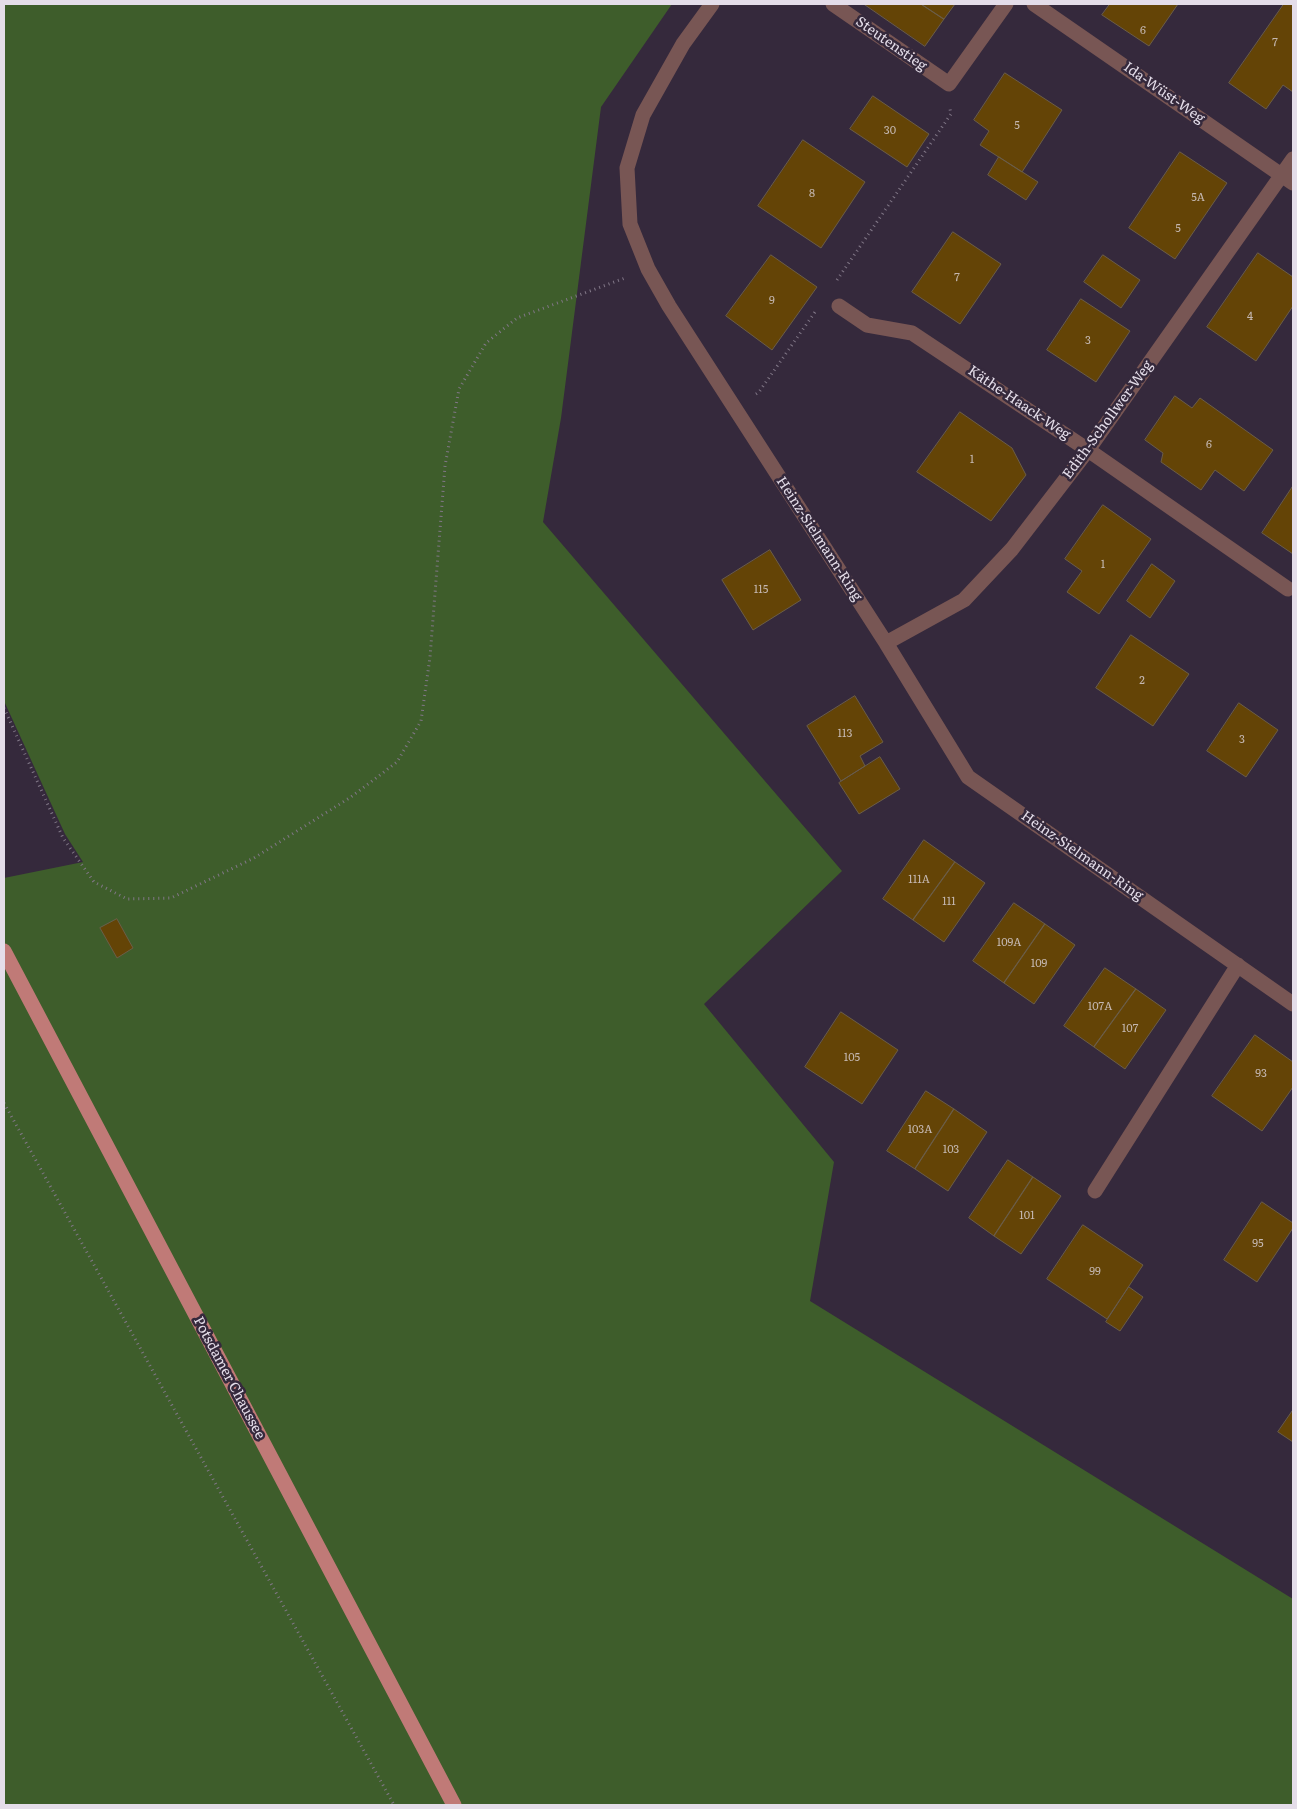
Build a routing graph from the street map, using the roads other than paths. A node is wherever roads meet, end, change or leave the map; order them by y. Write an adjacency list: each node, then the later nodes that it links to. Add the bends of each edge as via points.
1 (712, 4): 10 (street, Heinz-Sielmann-Ring, via 683,44 642,115 627,168 630,224 648,269 669,306)
2 (833, 4): 3 (street, Steutenstieg, via 949,84)
3 (1006, 4)
4 (1034, 4): 6 (street, Ida-Wüst-Weg)
5 (1293, 160): 6 (street, Edith-Schollwer-Weg)
6 (1288, 179): 8 (street, Edith-Schollwer-Weg)
7 (839, 306): 8 (street, Käthe-Haack-Weg, via 867,325 912,333)
8 (1088, 450): 9 (street, Käthe-Haack-Weg); 10 (street, Edith-Schollwer-Weg, via 1012,549 964,600)
9 (1288, 589)
10 (886, 643): 12 (street, Heinz-Sielmann-Ring, via 968,777)
11 (4, 951): 15 (main road, Potsdamer Chaussee)
12 (1238, 965): 13 (street, Heinz-Sielmann-Ring); 14 (street)
13 (1293, 1004)
14 (1095, 1191)
15 (454, 1805)

